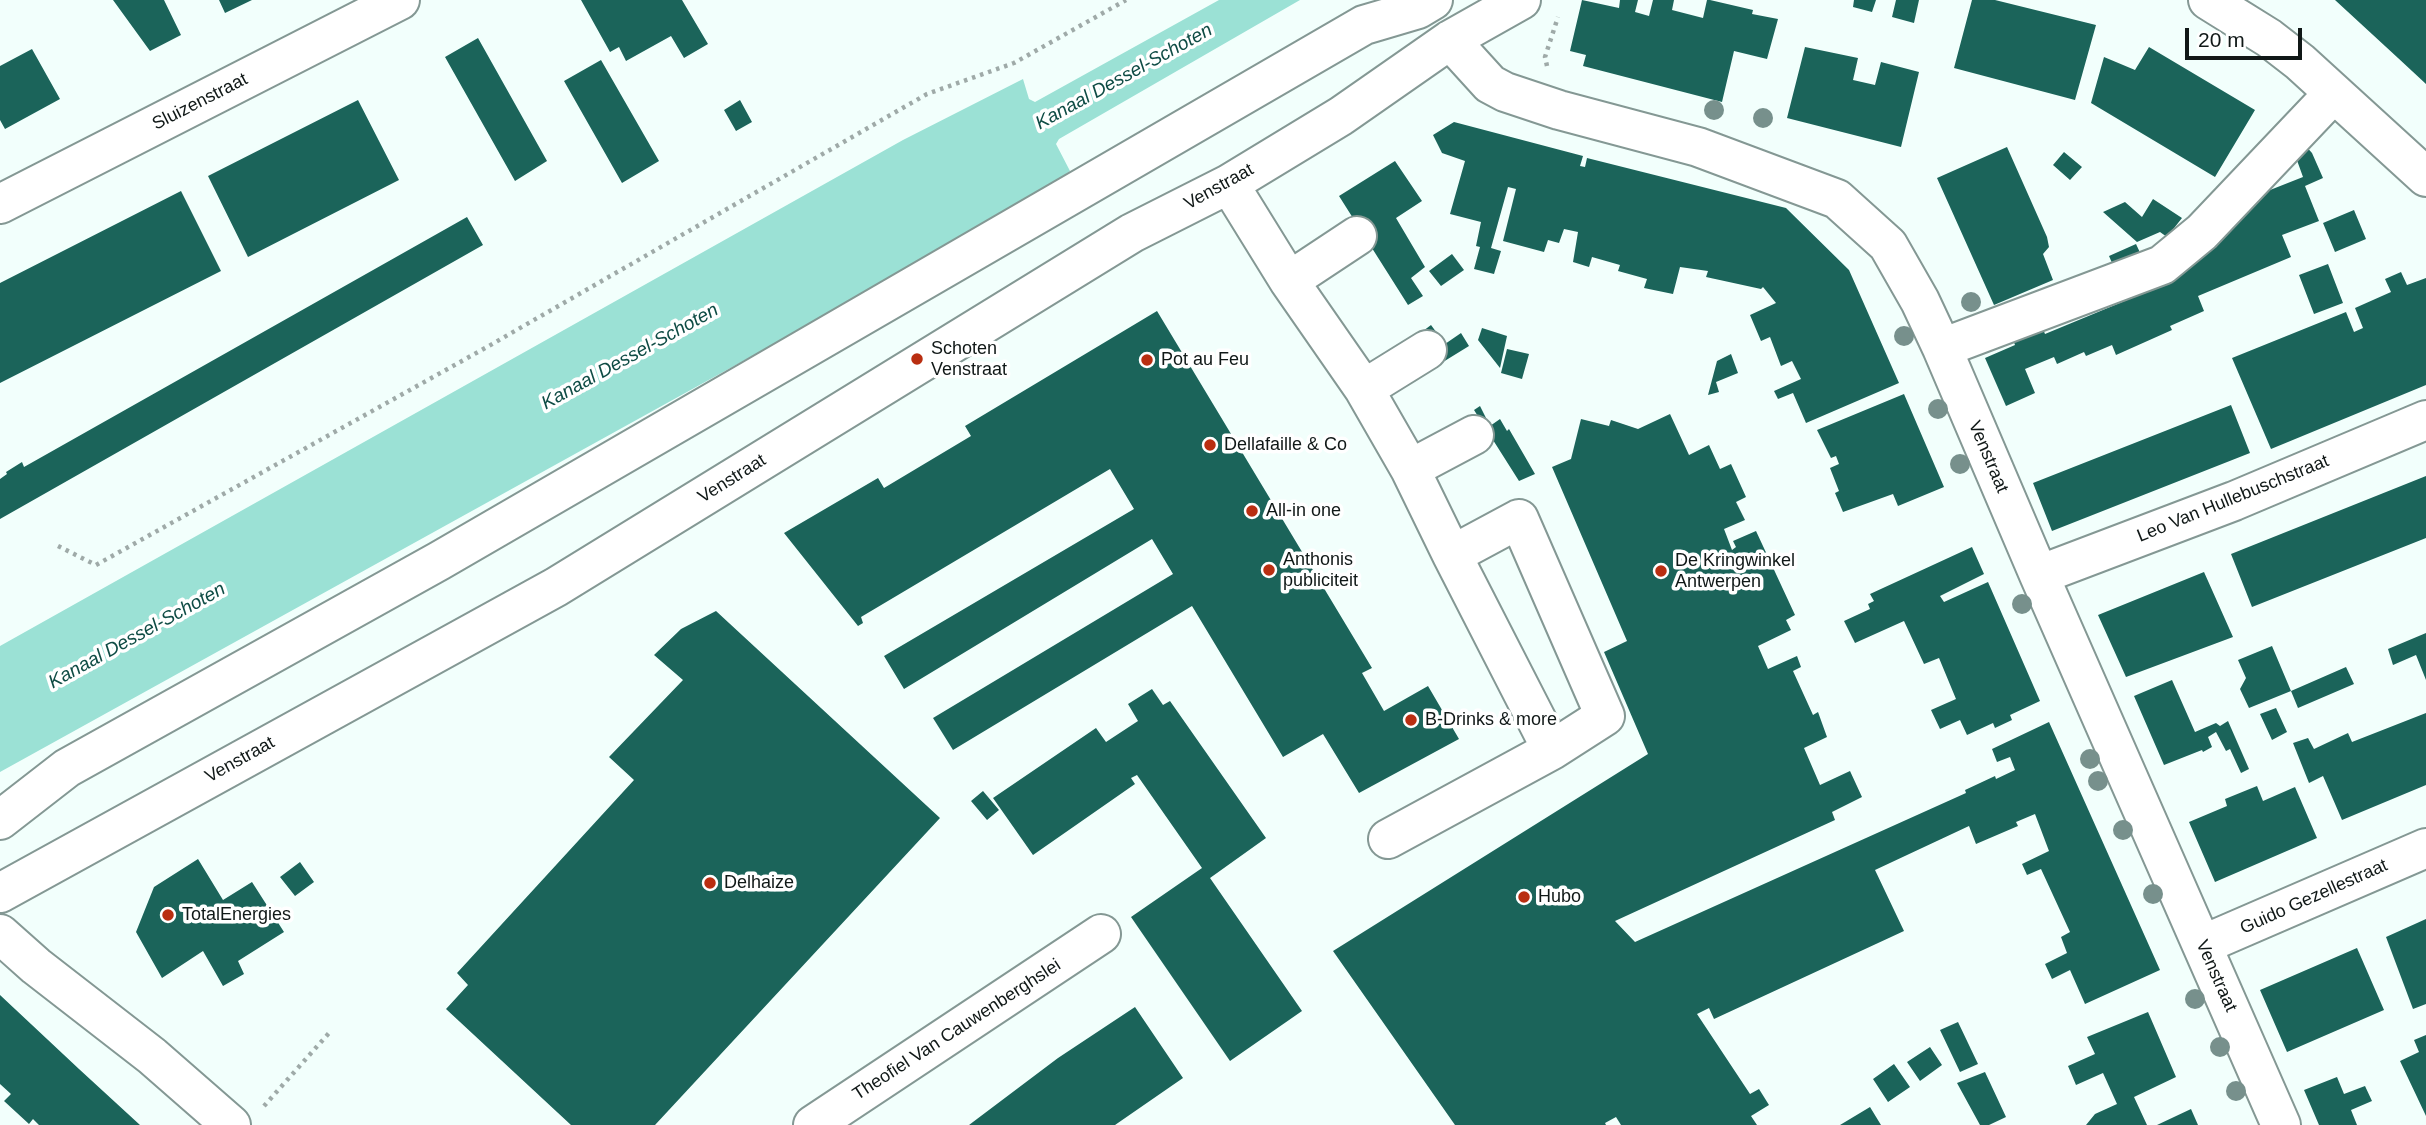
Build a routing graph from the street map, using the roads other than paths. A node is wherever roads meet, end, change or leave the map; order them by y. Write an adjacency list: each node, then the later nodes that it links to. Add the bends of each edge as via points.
1 (400, 0): 9 (street, Sluizenstraat)
2 (1433, 0): 21 (street, via 1353,32 439,561 67,768)
3 (1521, 0): 5 (street, Venstraat)
4 (2208, 0): 6 (street, via 2269,38)
5 (1450, 40): 8 (street, Venstraat, via 1341,116); 12 (street, Venstraat, via 1490,84 1505,92 1698,147 1838,199 1888,245)
6 (2334, 93): 7 (street); 12 (street, via 2202,232 2162,265)
7 (2426, 177)
8 (1229, 184): 11 (street); 24 (street, Venstraat, via 1132,233 556,587)
9 (0, 204)
10 (1357, 236): 11 (street)
11 (1289, 281): 14 (street)
12 (1942, 348): 19 (street, Venstraat)
13 (1427, 350): 14 (street)
14 (1364, 390): 17 (street)
15 (2426, 420): 19 (street, Leo Van Hullebuschstraat, via 2234,501)
16 (1474, 435): 17 (street)
17 (1410, 469): 18 (street)
18 (1452, 555): 20 (street); 20 (street, via 1519,519 1605,716)
19 (2039, 575): 27 (street, Venstraat)
20 (1552, 750): 22 (street)
21 (0, 820)
22 (1388, 839)
23 (2426, 848): 27 (street, Guido Gezellestraat)
24 (0, 893)
25 (0, 934): 28 (street, via 152,1056)
26 (1101, 934): 29 (street, Theofiel Van Cauwenberghslei)
27 (2202, 945): 30 (street, Venstraat)
28 (243, 1120)
29 (813, 1125)
30 (2281, 1125)

